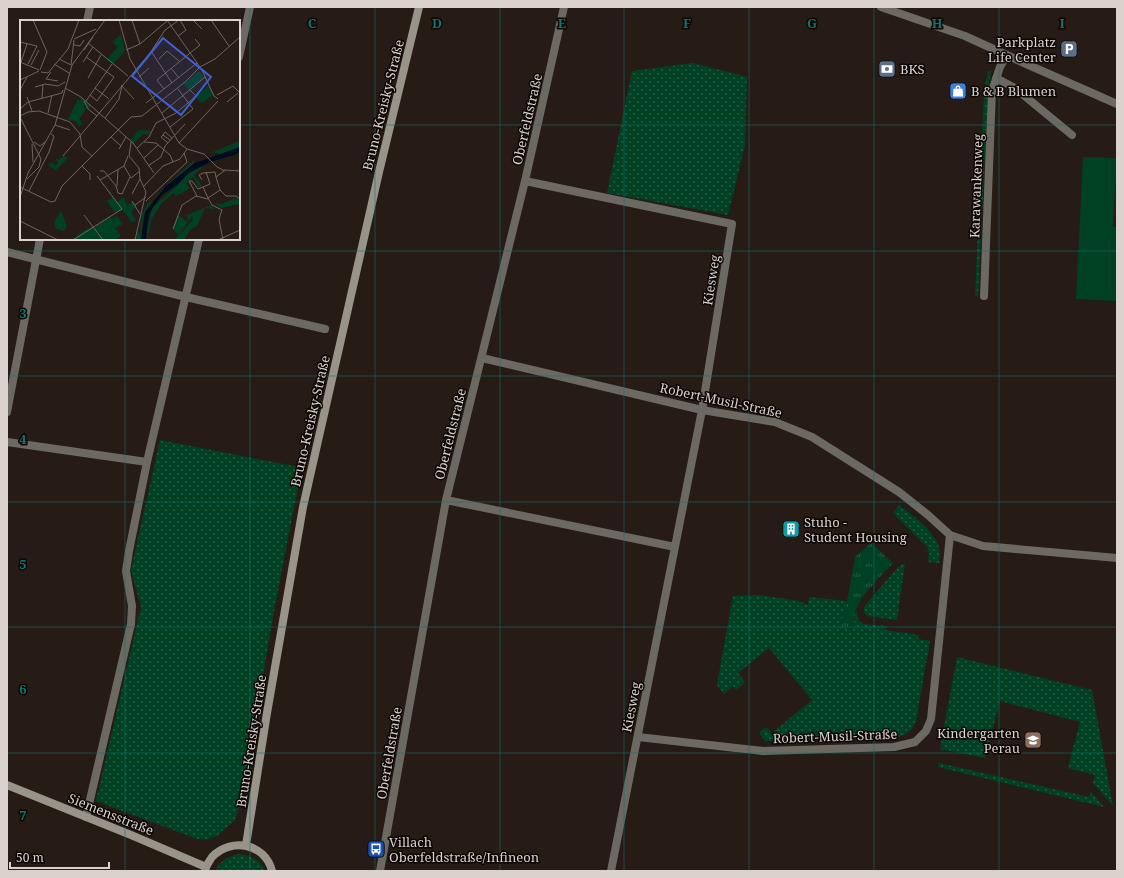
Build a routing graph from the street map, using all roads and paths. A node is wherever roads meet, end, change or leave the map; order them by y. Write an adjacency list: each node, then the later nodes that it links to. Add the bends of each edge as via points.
1 (90, 7): 6 (street)
2 (250, 7): 7 (street)
3 (419, 7): 32 (street, Bruno-Kreisky-Straße, via 303,507)
4 (564, 7): 12 (street, Oberfeldstraße)
5 (881, 7): 8 (street, via 965,36)
6 (87, 20)
7 (240, 52)
8 (1007, 55): 9 (street, Karawankenweg); 10 (street)
9 (996, 78): 11 (street, via 1015,88); 17 (street, Karawankenweg, via 992,91)
10 (1117, 104)
11 (1072, 135)
12 (525, 181): 20 (street, Oberfeldstraße); 21 (street, Kiesweg, via 732,224)
13 (40, 240): 16 (street)
14 (199, 240): 18 (street)
15 (7, 252): 16 (street)
16 (35, 260): 18 (street); 22 (street)
17 (984, 296)
18 (186, 297): 19 (street); 24 (street)
19 (325, 329)
20 (482, 358): 21 (street, Robert-Musil-Straße); 25 (street, Oberfeldstraße)
21 (702, 410): 26 (street, Robert-Musil-Straße, via 775,422 812,437 899,492); 27 (street, Kiesweg)
22 (7, 412)
23 (7, 442): 24 (street)
24 (147, 462): 31 (street, via 126,571 132,606 131,624)
25 (446, 500): 27 (street); 35 (street, Oberfeldstraße)
26 (950, 535): 28 (street, Robert-Musil-Straße, via 983,546); 29 (street, Robert-Musil-Straße, via 931,719 926,731 915,742 894,747 763,751)
27 (675, 547): 29 (street, Kiesweg)
28 (1117, 558)
29 (638, 737): 36 (street, Kiesweg)
30 (7, 785): 31 (street, Siemensstraße)
31 (86, 817): 33 (street, Siemensstraße)
32 (246, 845): 33 (street, via 226,847 217,852); 34 (street, via 264,856)
33 (205, 869)
34 (272, 871)
35 (380, 871)
36 (611, 871)

